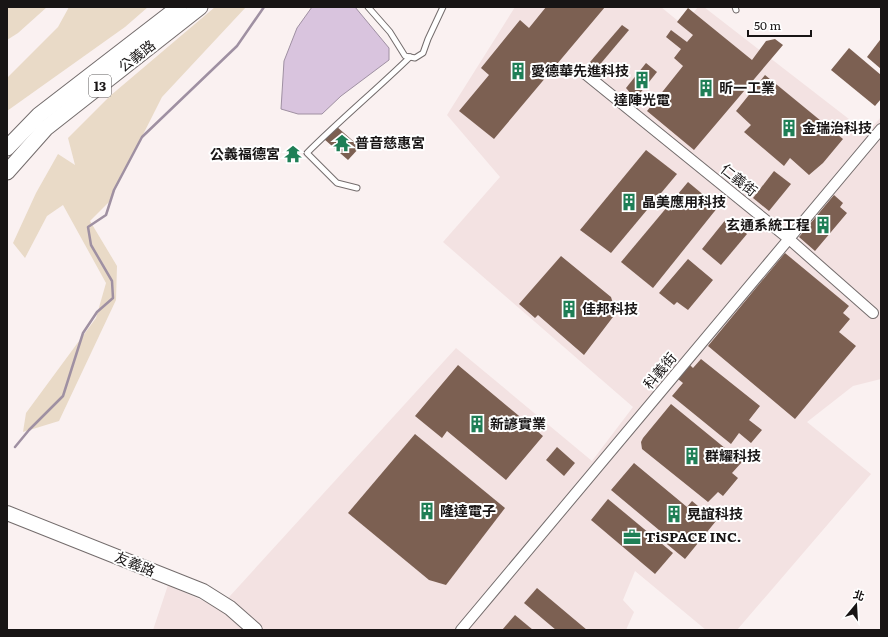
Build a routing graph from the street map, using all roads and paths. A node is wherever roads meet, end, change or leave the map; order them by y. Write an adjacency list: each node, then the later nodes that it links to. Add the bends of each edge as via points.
1 (179, 7): 7 (main road, 公義路 / 13)
2 (200, 7): 8 (main road, 公義路 / 13)
3 (368, 7): 5 (lane, via 390,32 405,56)
4 (443, 7): 5 (lane, via 423,53 415,58)
5 (410, 57): 12 (lane, via 373,93 338,121 307,153 337,183)
6 (583, 72): 13 (street, 仁義街)
7 (39, 115): 8 (main road); 10 (main road, 公義路 / 13)
8 (46, 128): 11 (main road, 公義路 / 13)
9 (881, 129): 13 (street, 科義街)
10 (7, 148)
11 (7, 172)
12 (357, 188)
13 (789, 239): 14 (street, 仁義街); 17 (street, 科義街)
14 (873, 313)
15 (7, 513): 16 (street, 友義路, via 203,591 230,608)
16 (255, 630)
17 (461, 630)

